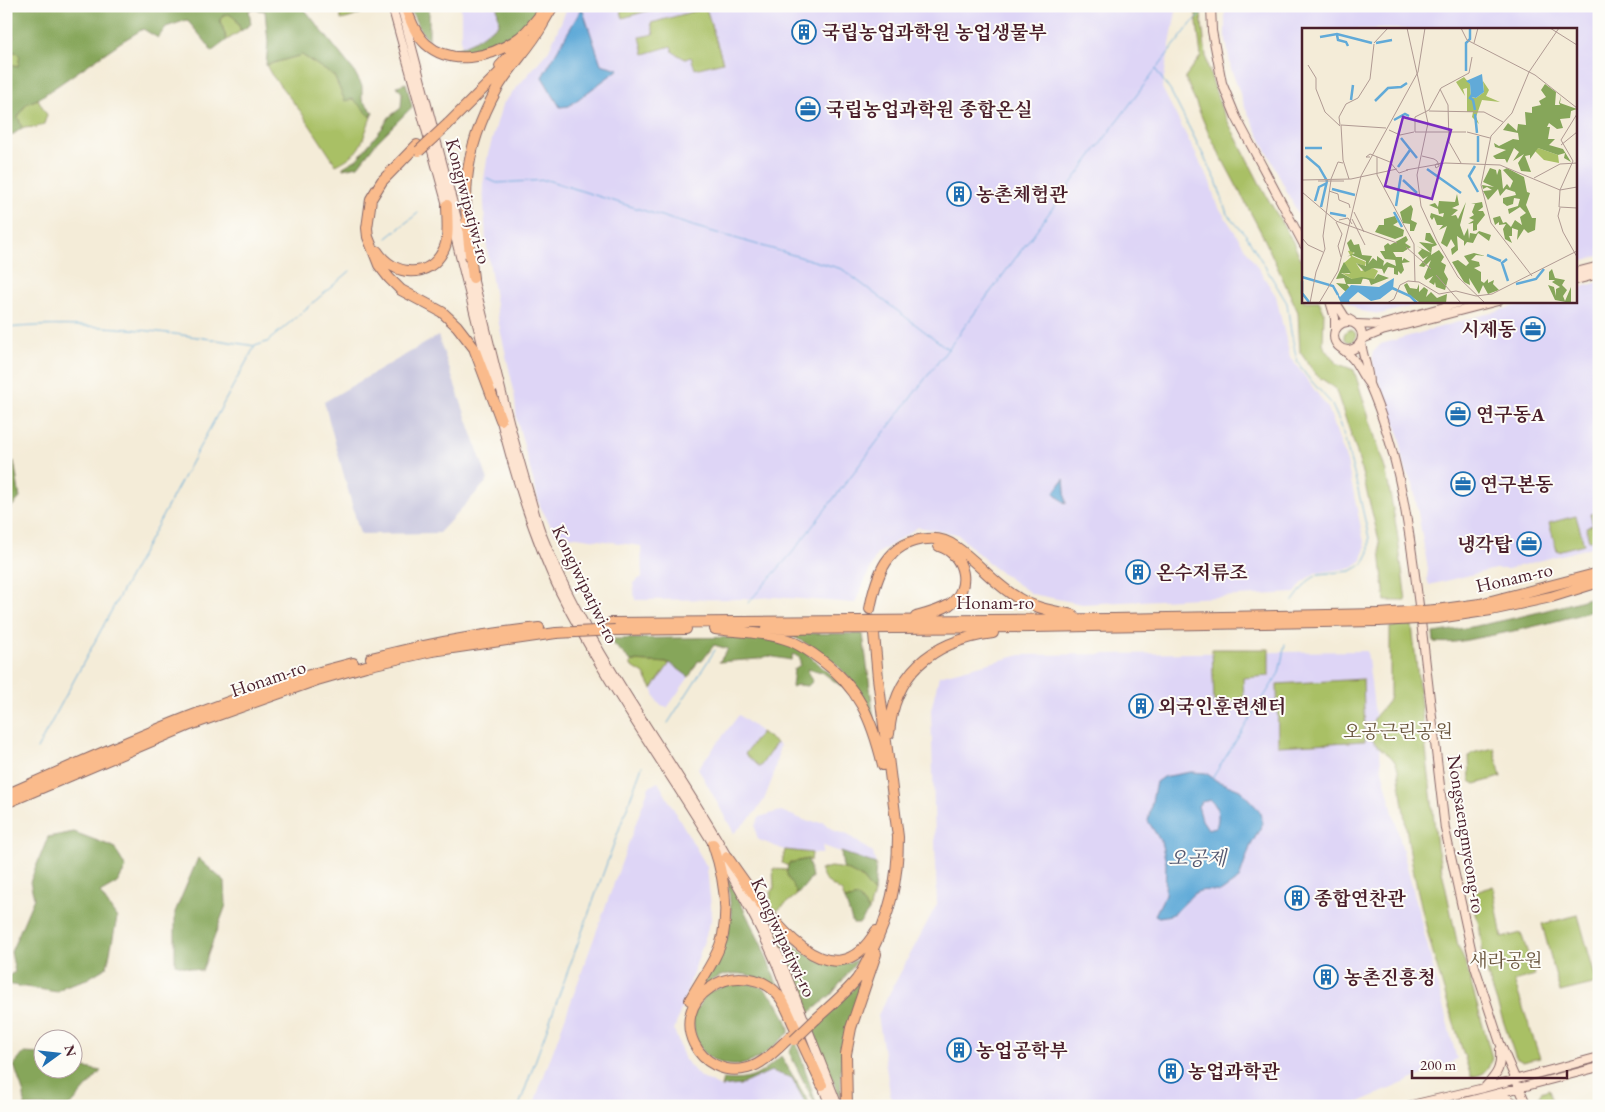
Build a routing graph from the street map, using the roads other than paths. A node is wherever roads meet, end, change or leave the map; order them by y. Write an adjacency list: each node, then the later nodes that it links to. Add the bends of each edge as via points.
1 (392, 6): 8 (main road, Kongjwipatjwi-ro)
2 (401, 6): 13 (main road, Kongjwipatjwi-ro)
3 (405, 6): 6 (highway, via 415,30 425,43 440,53 472,58 517,40)
4 (553, 6): 6 (highway)
5 (1211, 6): 9 (main road, via 1212,31 1222,83 1236,117)
6 (543, 15): 7 (highway, bridge, via 507,65); 13 (highway, via 534,40 496,90 480,126 467,179)
7 (418, 148): 8 (highway, via 384,188 378,202 373,221 377,251 394,268 404,271 425,269 444,250); 24 (highway, via 382,181 371,199 367,228 372,251 379,265 401,290 442,312 474,348)
8 (447, 205): 24 (main road, Kongjwipatjwi-ro)
9 (1302, 241)
10 (1599, 266): 11 (main road)
11 (1578, 271)
12 (1599, 274): 14 (main road)
13 (473, 278): 40 (main road, Kongjwipatjwi-ro, via 505,410 543,539 578,614)
14 (1578, 279)
15 (1330, 302): 20 (main road, Nongsaengmyeong-ro)
16 (1336, 302): 19 (main road, Nongsaengmyeong-ro, via 1345,317)
17 (1461, 302): 19 (main road, via 1380,325)
18 (1494, 302): 21 (main road, via 1382,331)
19 (1355, 324): 20 (main road, via 1343,323); 21 (main road, Nongsaengmyeong-ro, via 1362,331)
20 (1336, 329): 22 (main road, Nongsaengmyeong-ro, via 1336,343)
21 (1362, 341): 22 (main road, via 1352,350); 23 (main road, Nongsaengmyeong-ro)
22 (1343, 350): 23 (main road, Nongsaengmyeong-ro, via 1352,356)
23 (1369, 384): 43 (main road, Nongsaengmyeong-ro, via 1387,429 1406,512 1445,829 1475,968)
24 (501, 420): 39 (main road, Kongjwipatjwi-ro, via 536,535 560,592 596,658)
25 (1599, 573): 27 (highway, Honam-ro)
26 (1599, 582): 27 (highway, Honam-ro, via 1491,610)
27 (1437, 614): 28 (highway, bridge)
28 (1378, 617): 29 (highway, Honam-ro); 32 (highway, Honam-ro)
29 (1113, 619): 30 (highway, Honam-ro); 30 (highway, via 1034,606 1001,587 954,546 918,539 891,554 885,562 874,586 872,609 891,564 905,551 921,545 947,549 956,556 962,565 964,579 960,594 950,604 929,613)
30 (890, 620): 31 (highway, Honam-ro)
31 (612, 626): 33 (highway, Honam-ro); 34 (highway)
32 (1034, 627): 33 (highway, Honam-ro); 36 (highway, via 962,639 928,655 910,673 898,696 890,722)
33 (715, 629): 36 (highway, via 790,641 809,650 836,671 866,711)
34 (555, 630): 37 (highway, Honam-ro, via 466,637 420,645 312,673 186,718); 38 (highway, Honam-ro, via 432,651 317,680 190,725)
35 (871, 634): 36 (highway)
36 (886, 767): 41 (highway, via 898,837 898,862 895,886)
37 (6, 795)
38 (6, 802)
39 (713, 844): 42 (highway, via 724,885 723,936 685,1009 683,1027 690,1050 718,1073 734,1076 754,1072); 47 (main road, Kongjwipatjwi-ro, via 778,967)
40 (727, 857): 41 (highway, via 772,918 798,944 820,958 836,961 852,958); 52 (main road, Kongjwipatjwi-ro, via 780,958)
41 (882, 925): 42 (highway, via 846,986); 53 (highway, via 851,1028 846,1054)
42 (792, 1038): 47 (highway, via 749,1068 722,1068 712,1064 694,1045 688,1020 700,995 712,986 736,978 761,981 780,996)
43 (1500, 1043): 46 (main road, Nongsaengmyeong-ro); 48 (main road, via 1499,1070)
44 (1599, 1057): 46 (main road)
45 (1599, 1067): 49 (main road)
46 (1515, 1079): 48 (main road); 49 (main road, Nongsaengmyeong-ro)
47 (822, 1085): 51 (main road, Kongjwipatjwi-ro)
48 (1484, 1088): 54 (main road)
49 (1520, 1088): 50 (main road); 57 (main road, Nongsaengmyeong-ro)
50 (1488, 1096): 55 (main road); 56 (main road, via 1506,1098)
51 (830, 1106)
52 (838, 1106)
53 (847, 1106)
54 (1407, 1106)
55 (1449, 1106)
56 (1520, 1106)
57 (1526, 1106)

